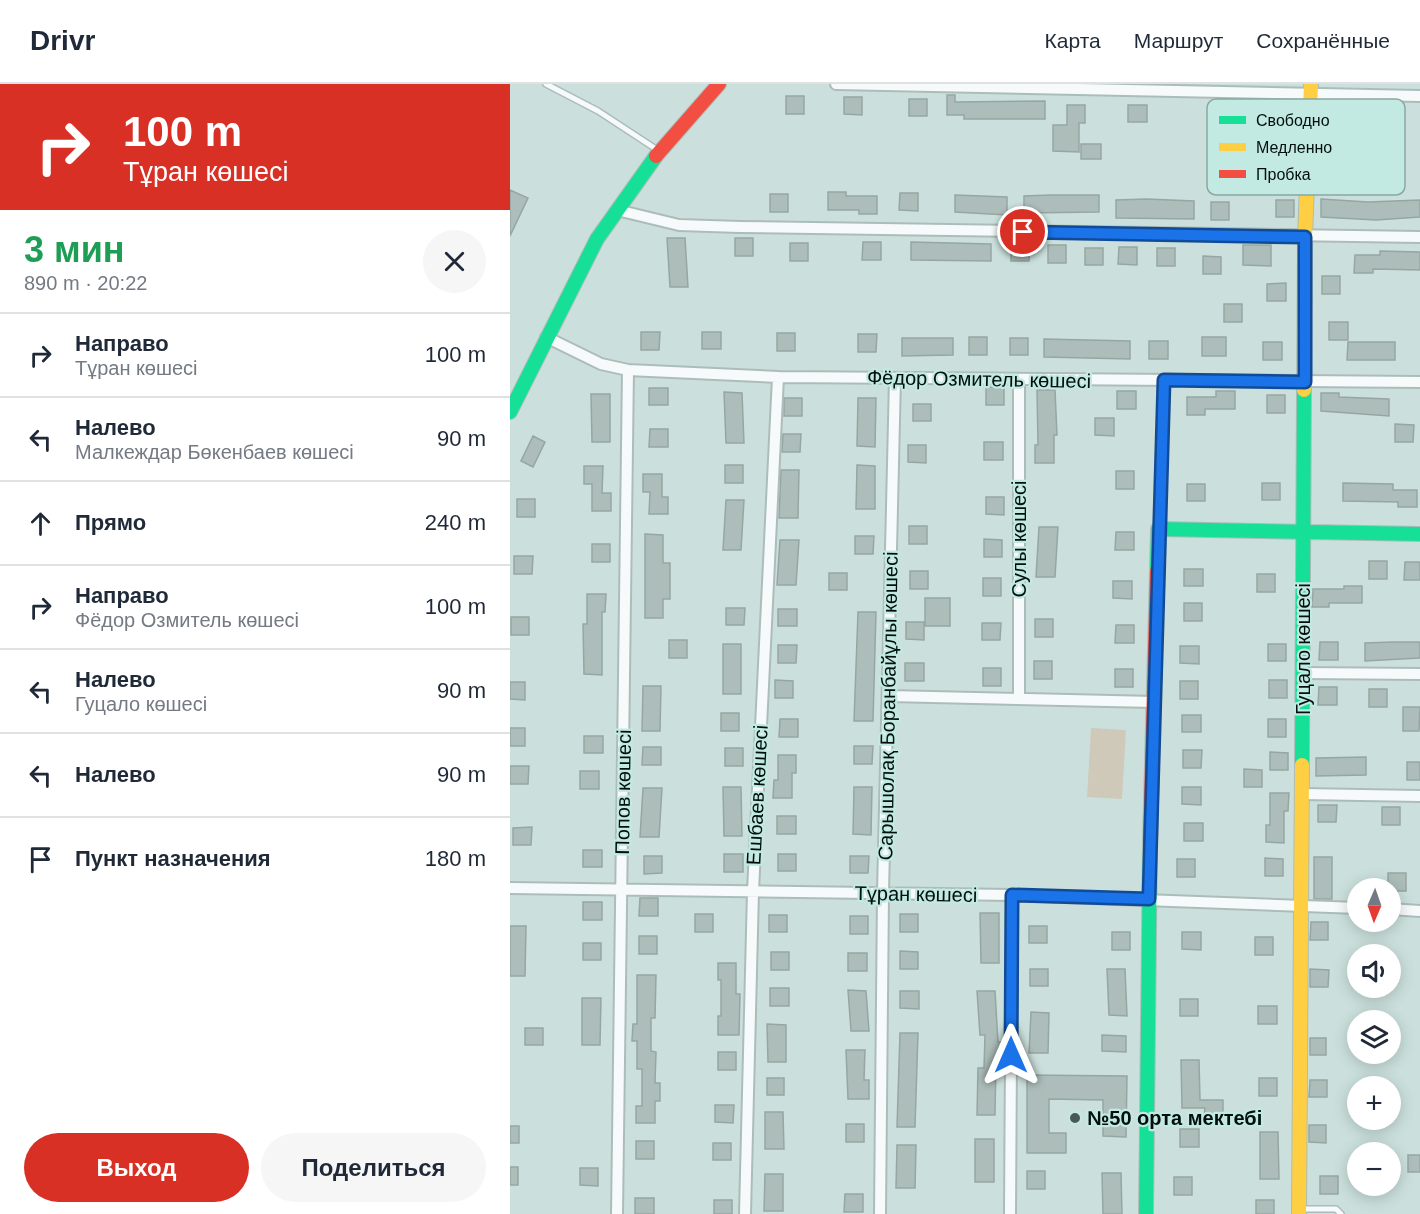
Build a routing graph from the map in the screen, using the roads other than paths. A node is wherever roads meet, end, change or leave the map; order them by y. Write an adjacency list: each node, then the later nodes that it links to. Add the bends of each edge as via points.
1 (546, 84): 6 (lane, via 598,111)
2 (719, 84): 6 (main road)
3 (836, 84): 4 (street)
4 (1311, 89): 5 (street)
5 (1420, 96)
6 (660, 151): 8 (main road)
7 (1307, 195): 9 (main road, Гуцало көшесі)
8 (616, 210): 9 (street, via 679,225); 11 (main road)
9 (1305, 237): 10 (street); 17 (main road, Гуцало көшесі)
10 (1420, 237)
11 (546, 337): 12 (street, Фёдор Озмитель көшесі, via 601,364); 19 (main road)
12 (628, 370): 13 (street, Фёдор Озмитель көшесі); 31 (street, Попов көшесі)
13 (778, 376): 14 (street, Фёдор Озмитель көшесі); 32 (street, Ешбаев көшесі)
14 (895, 378): 15 (street, Фёдор Озмитель көшесі); 25 (street, Сарышолақ Боранбайұлы көшесі)
15 (1019, 379): 16 (street, Фёдор Озмитель көшесі); 26 (street, Сулы көшесі)
16 (1164, 380): 17 (street, Фёдор Озмитель көшесі); 20 (lane)
17 (1305, 382): 18 (street, Фёдор Озмитель көшесі); 21 (main road, Гуцало көшесі)
18 (1420, 382)
19 (510, 412)
20 (1158, 529): 21 (main road); 27 (main road)
21 (1304, 531): 22 (main road); 23 (main road, Гуцало көшесі)
22 (1420, 534)
23 (1303, 673): 24 (street); 28 (main road, Гуцало көшесі)
24 (1420, 674)
25 (889, 696): 26 (street); 33 (street, Сарышолақ Боранбайұлы көшесі)
26 (1019, 699): 27 (street)
27 (1154, 702): 35 (main road)
28 (1302, 794): 29 (street); 36 (main road, Гуцало көшесі)
29 (1420, 796)
30 (510, 888): 31 (street, Тұран көшесі)
31 (622, 888): 32 (street, Тұран көшесі); 42 (street, Попов көшесі)
32 (753, 891): 33 (street, Тұран көшесі); 43 (street, Ешбаев көшесі)
33 (883, 893): 34 (street, Тұран көшесі); 44 (street, Сарышолақ Боранбайұлы көшесі)
34 (1012, 895): 35 (street, Тұран көшесі); 45 (street)
35 (1149, 899): 36 (street, Тұран көшесі); 46 (main road)
36 (1300, 906): 37 (street, Тұран көшесі); 40 (main road, Гуцало көшесі)
37 (1347, 908)
38 (1401, 909): 39 (street)
39 (1420, 910)
40 (1299, 1211): 41 (lane)
41 (1333, 1212): 47 (lane)
42 (617, 1214)
43 (745, 1214)
44 (880, 1214)
45 (1010, 1214)
46 (1146, 1214)
47 (1341, 1214)

